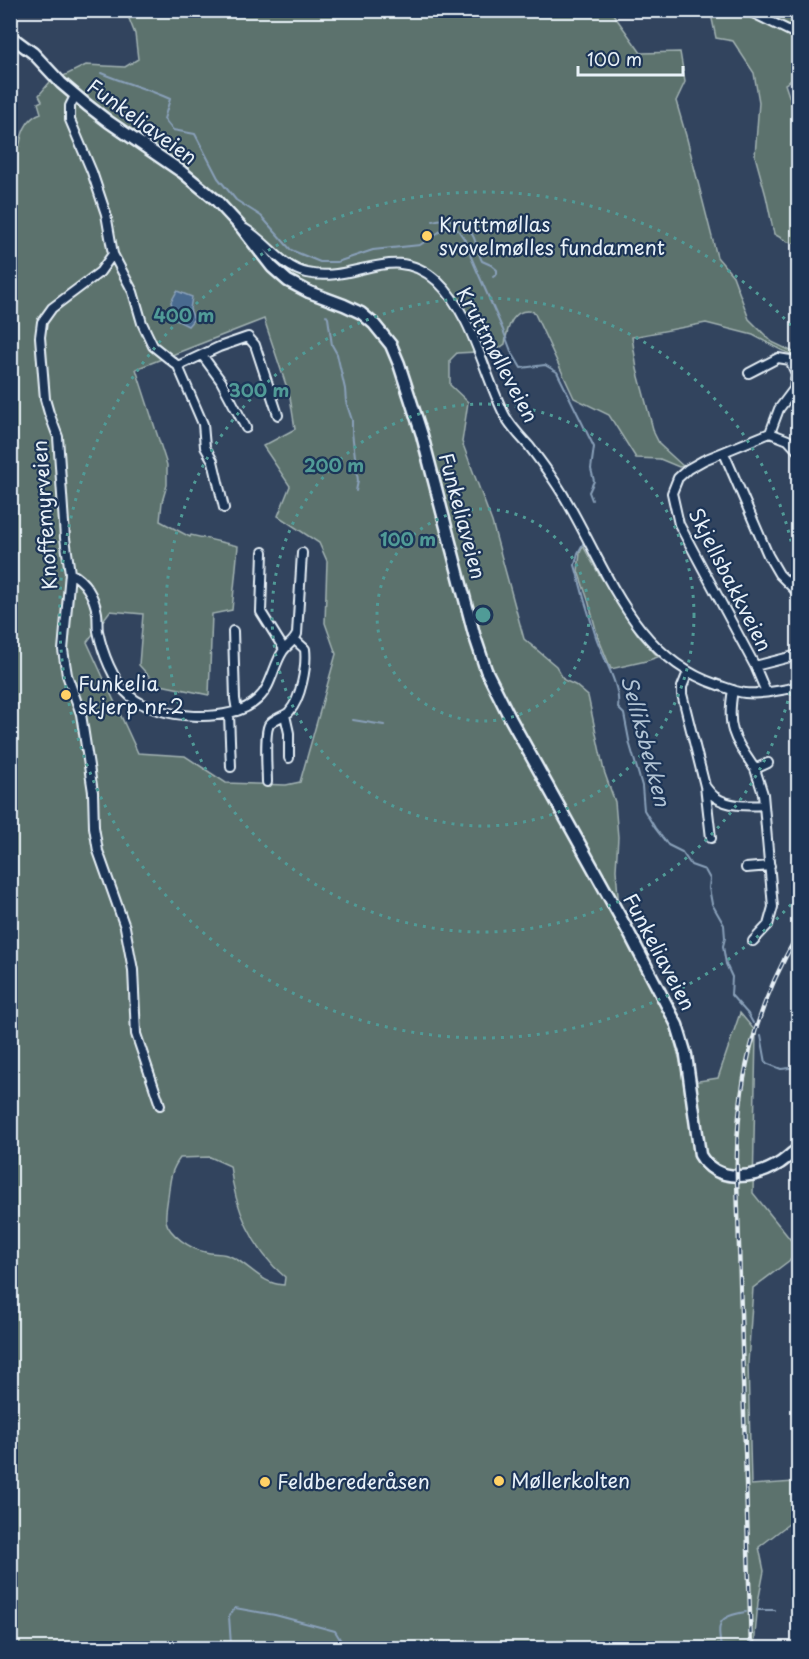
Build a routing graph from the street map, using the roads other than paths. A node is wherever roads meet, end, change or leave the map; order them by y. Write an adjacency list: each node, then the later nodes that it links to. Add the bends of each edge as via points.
1 (747, 10): 2 (street)
2 (798, 35)
3 (10, 36): 4 (street, Funkeliaveien, via 33,53)
4 (75, 96): 5 (street, Funkeliaveien, via 200,186); 6 (street, via 70,120 106,214)
5 (241, 227): 25 (street, Kruttmølleveien, via 255,234 290,266 306,273 338,273 397,263 417,268 437,281 462,316 505,415 553,477 636,625); 43 (street, Funkeliaveien, via 288,281 361,313 391,345 422,435 486,670 677,1025 686,1055 700,1144 712,1161 728,1169 752,1168)
6 (113, 254): 8 (street, via 133,292 153,346); 18 (street, Knoffemyrveien, via 100,272 52,308 41,329 45,399 58,437)
7 (202, 355): 8 (street); 10 (street, via 248,337 255,345); 11 (street)
8 (178, 366): 15 (street, via 203,424 205,447 213,461)
9 (750, 373): 12 (street, via 778,358 790,360 796,374 794,389 779,409)
10 (278, 415)
11 (246, 428)
12 (770, 433): 13 (street, via 788,440); 14 (street, Skjellsbakkveien)
13 (798, 451)
14 (724, 453): 19 (street, via 768,555 779,574); 24 (street, Skjellsbakkveien, via 688,469 678,478 672,493 679,524)
15 (224, 507)
16 (263, 552): 22 (street, via 261,612)
17 (302, 552): 21 (street)
18 (70, 573): 29 (street, via 88,590 97,612 103,650 129,696 152,709 189,717); 42 (street, Knoffemyrveien, via 64,661 81,714 98,851 125,927 133,970 136,1034)
19 (798, 593)
20 (233, 631): 29 (street)
21 (295, 640): 22 (street); 30 (street, via 305,649 305,666 296,700)
22 (284, 649): 29 (street, via 266,691 257,701)
23 (798, 655): 24 (street)
24 (755, 666): 28 (street, Skjellsbakkveien)
25 (688, 672): 27 (street, Kruttmølleveien); 36 (street, via 682,694)
26 (798, 687): 28 (street, Kruttmølleveien)
27 (733, 690): 28 (street, Kruttmølleveien); 34 (street, via 730,727)
28 (766, 692)
29 (233, 713): 33 (street)
30 (285, 715): 31 (street); 35 (street, via 268,727)
31 (289, 758)
32 (768, 763): 34 (street)
33 (231, 767)
34 (755, 769): 37 (street)
35 (267, 782)
36 (705, 786): 37 (street, via 728,802); 38 (street)
37 (764, 805): 39 (street)
38 (711, 838)
39 (770, 866): 40 (street); 41 (street, via 773,911 768,925)
40 (746, 868)
41 (753, 941)
42 (160, 1105)
43 (795, 1151)

